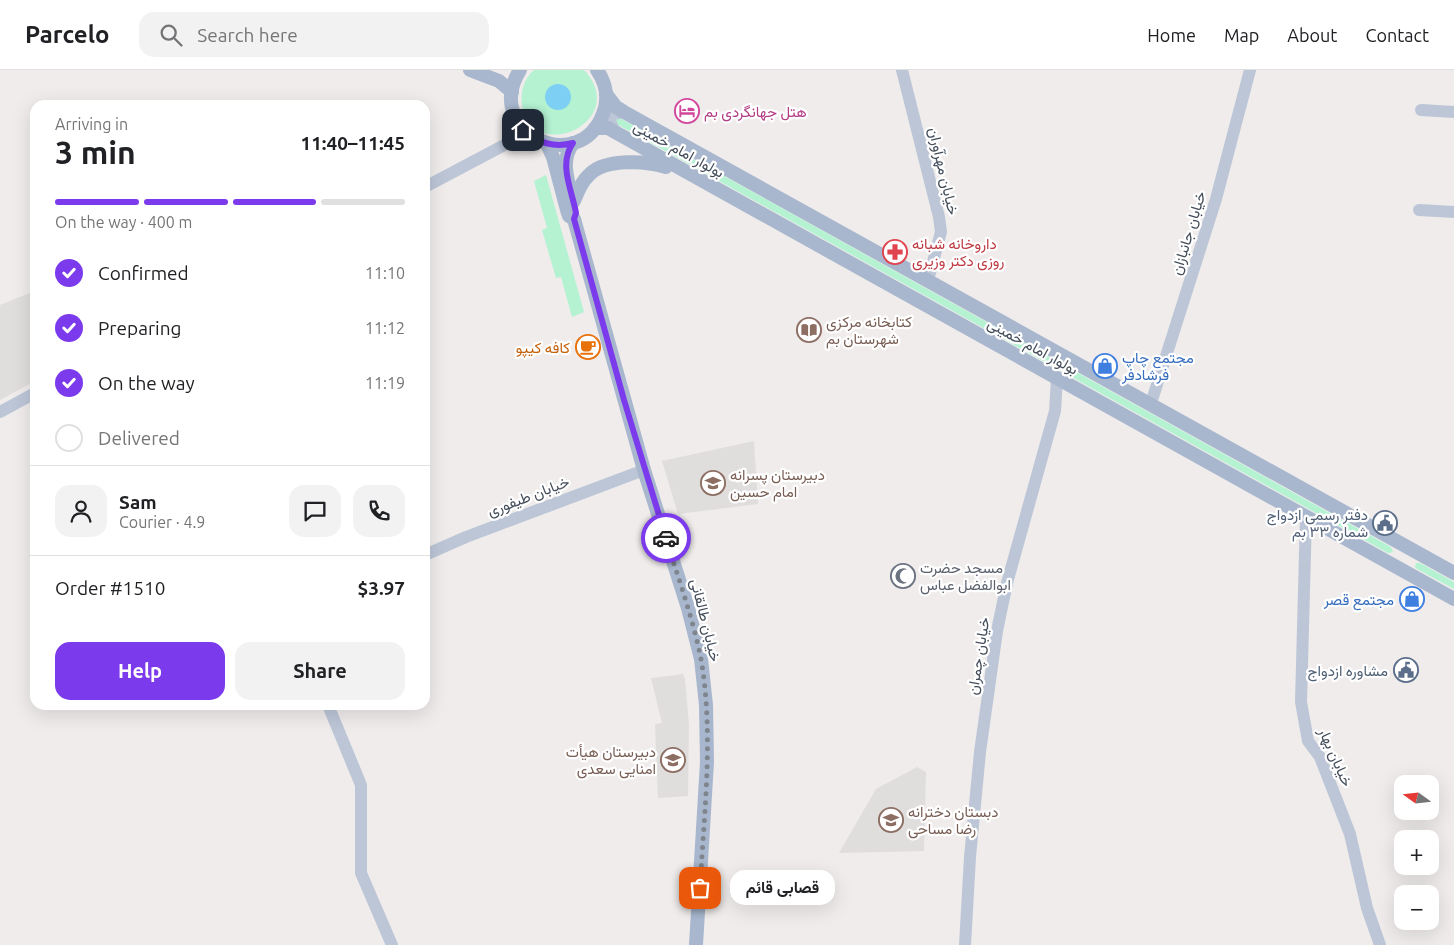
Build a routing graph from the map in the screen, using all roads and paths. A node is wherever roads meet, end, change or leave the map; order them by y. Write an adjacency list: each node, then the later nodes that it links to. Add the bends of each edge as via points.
1 (470, 70): 6 (main road, via 499,81)
2 (520, 70): 6 (main road)
3 (597, 70): 7 (main road)
4 (902, 70): 22 (street, خیابان مهرآوران, via 941,232)
5 (1250, 70): 25 (street, خیابان جانبازان, via 1216,199)
6 (512, 92): 13 (main road, via 515,117)
7 (606, 94): 9 (main road, بولوار امام خمینی); 11 (main road, via 605,109)
8 (1421, 110): 10 (street)
9 (624, 112): 12 (street, via 612,114 610,121); 22 (main road, بولوار امام خمینی)
10 (1454, 112)
11 (595, 128): 12 (main road, بولوار امام خمینی, via 608,128); 14 (main road)
12 (615, 132): 16 (main road, بولوار امام خمینی)
13 (527, 133): 15 (main road); 17 (street)
14 (573, 143): 15 (main road); 18 (main road, via 566,159)
15 (547, 144): 21 (main road, خیابان طالقانی, via 569,216)
16 (700, 179): 18 (main road, via 652,163 626,162 591,172 581,184); 23 (main road, بولوار امام خمینی)
17 (430, 184)
18 (574, 201): 21 (main road)
19 (1419, 210): 20 (street)
20 (1454, 212)
21 (574, 219): 27 (main road, خیابان طالقانی)
22 (926, 280): 25 (main road, بولوار امام خمینی)
23 (1057, 378): 28 (main road, بولوار امام خمینی); 37 (street, خیابان چمران, via 1055,411 997,630 980,752)
24 (30, 396): 26 (street)
25 (1149, 403): 29 (main road, بولوار امام خمینی)
26 (0, 412)
27 (644, 470): 30 (street, خیابان طیفوری); 36 (main road, خیابان طالقانی, via 701,659 706,705 706,772)
28 (1306, 516): 31 (main road, بولوار امام خمینی); 38 (street, خیابان بهار, via 1302,702 1308,741 1320,757 1350,834 1367,908)
29 (1410, 548): 31 (main road); 32 (main road, بولوار امام خمینی)
30 (430, 553)
31 (1399, 568): 33 (main road, بولوار امام خمینی)
32 (1454, 573)
33 (1454, 598)
34 (330, 710): 35 (street, via 361,785 361,873)
35 (392, 945)
36 (696, 945)
37 (965, 945)
38 (1380, 945)

